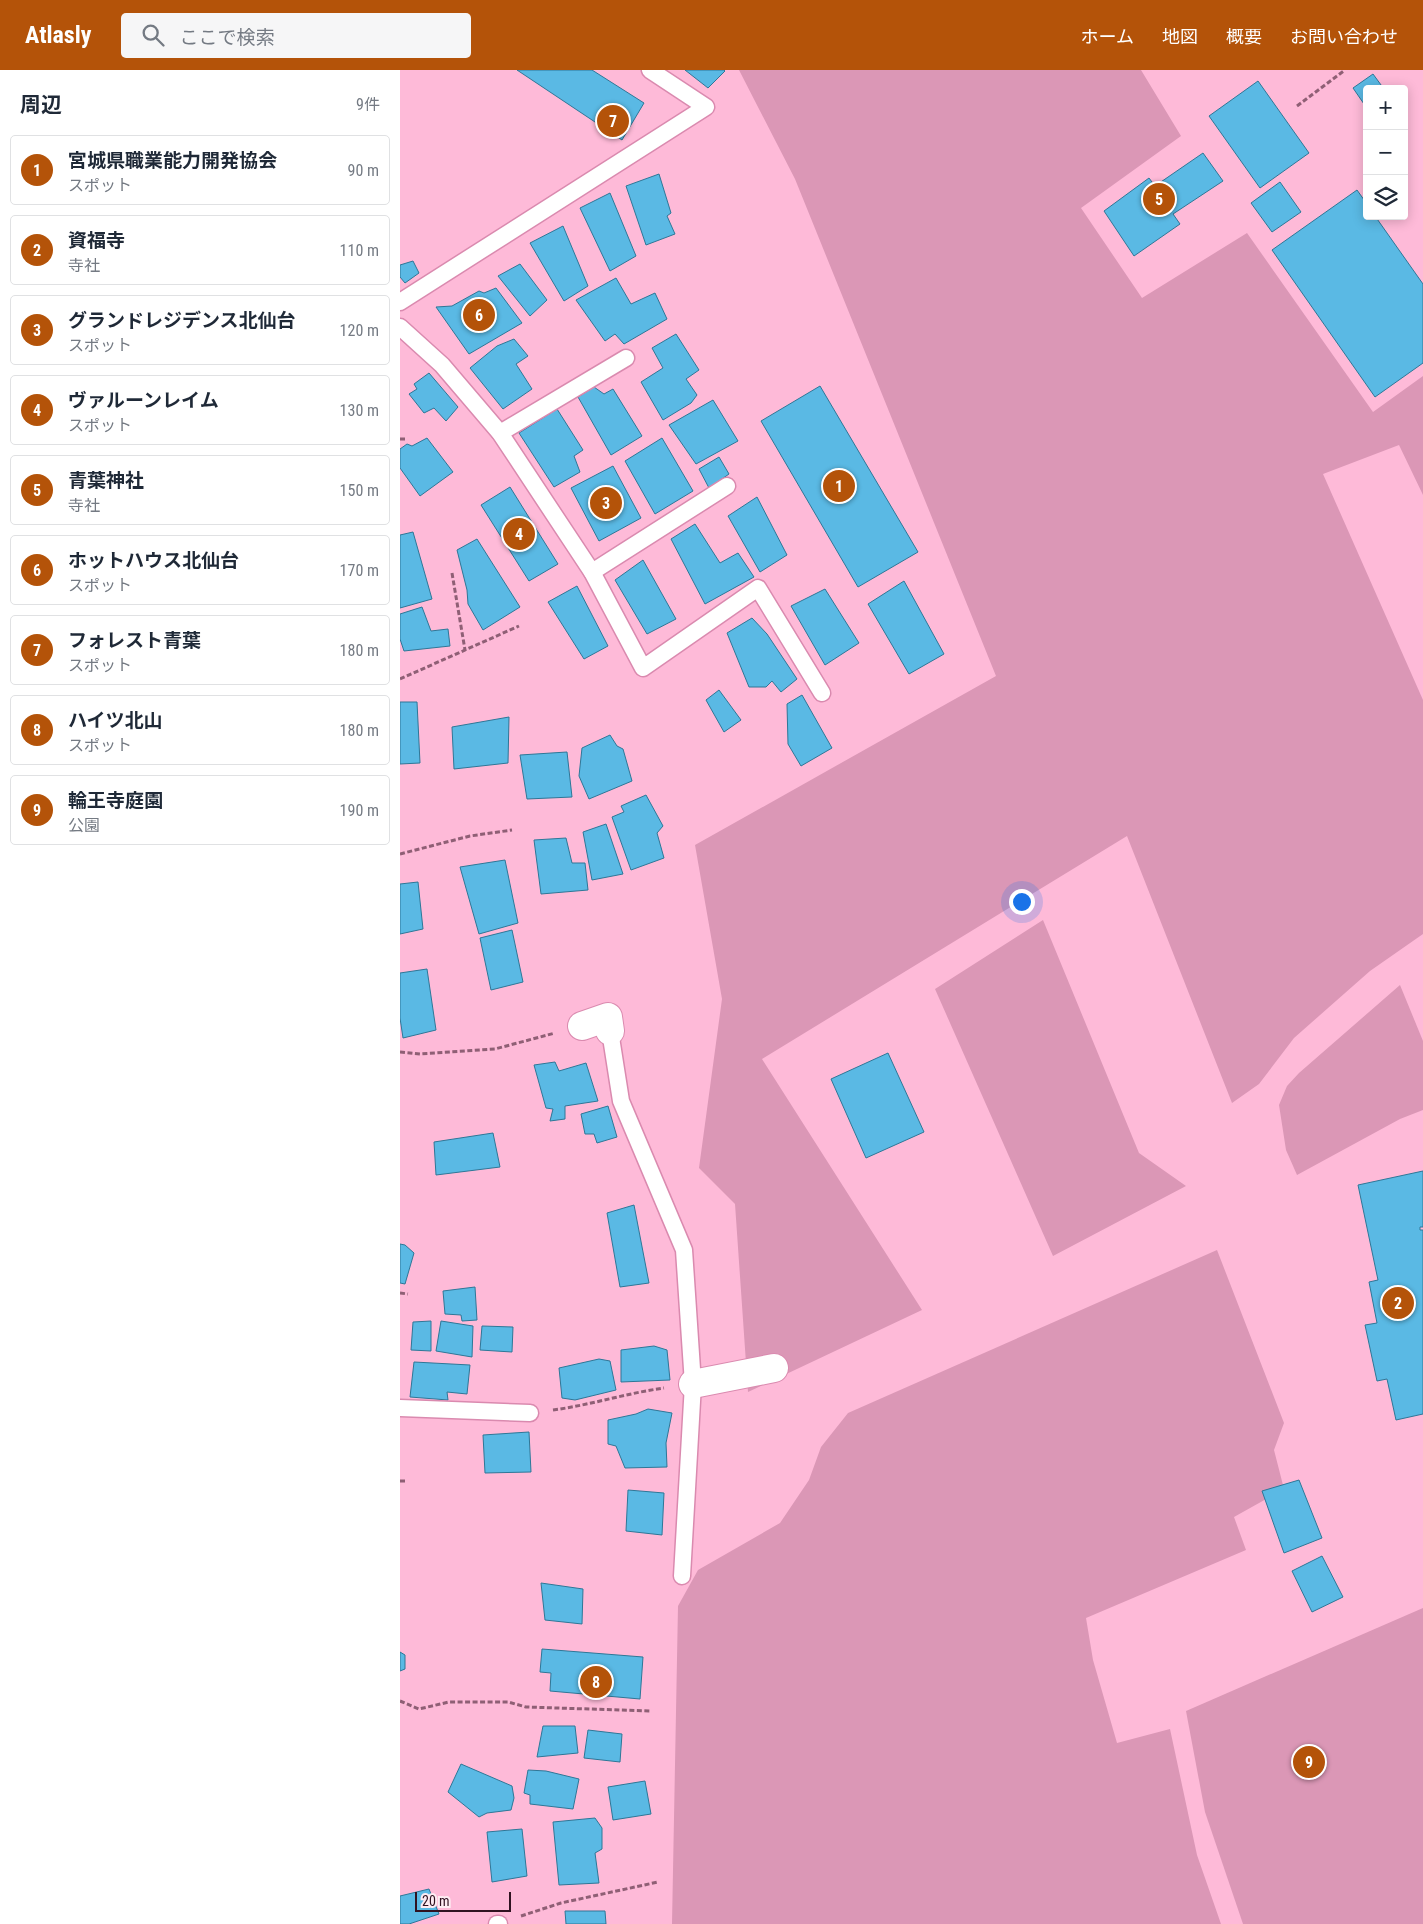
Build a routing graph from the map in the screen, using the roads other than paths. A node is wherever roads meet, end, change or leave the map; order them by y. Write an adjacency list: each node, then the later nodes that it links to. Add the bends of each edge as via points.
1 (650, 70): 2 (lane, via 706,107)
2 (400, 302)
3 (400, 327): 5 (lane, via 442,365)
4 (626, 358): 5 (lane)
5 (500, 433): 7 (lane)
6 (727, 486): 7 (lane)
7 (592, 572): 8 (lane, via 643,668 758,588)
8 (822, 694)
9 (582, 1026): 10 (street, via 608,1018)
10 (610, 1031): 12 (lane, via 621,1101 684,1250)
11 (774, 1368): 12 (street)
12 (693, 1384): 15 (lane)
13 (400, 1408): 14 (lane)
14 (530, 1413)
15 (682, 1576)

